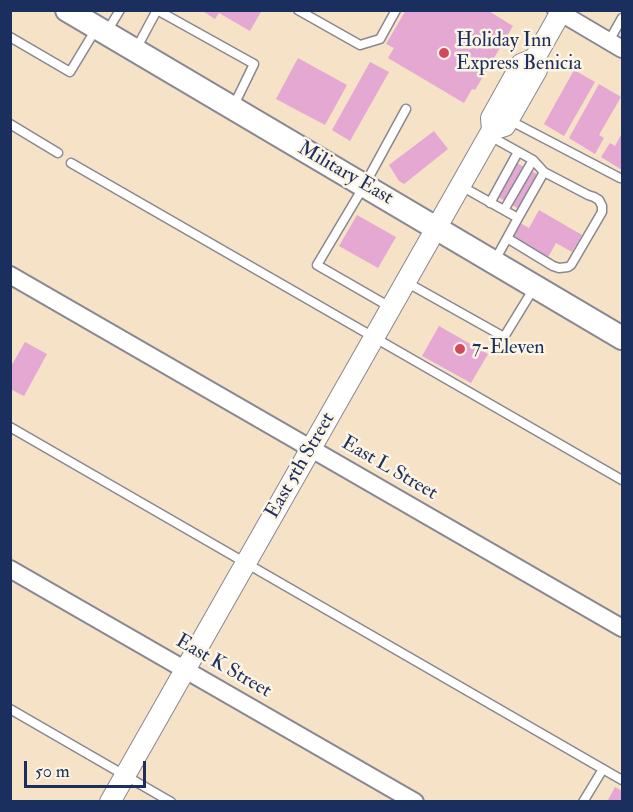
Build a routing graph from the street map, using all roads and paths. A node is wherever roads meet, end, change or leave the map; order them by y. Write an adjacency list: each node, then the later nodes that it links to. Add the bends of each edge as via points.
1 (67, 10): 8 (main road, Military East)
2 (120, 10): 8 (lane)
3 (157, 10): 11 (lane); 13 (lane, via 254,64)
4 (298, 10): 5 (lane, via 360,45 380,39)
5 (396, 10)
6 (559, 11): 10 (street); 12 (street, East 5th Street)
7 (622, 18): 10 (lane)
8 (101, 31): 9 (lane, via 70,72); 11 (main road, Military East)
9 (10, 37)
10 (616, 45)
11 (135, 51): 13 (main road, Military East)
12 (535, 58): 15 (street, East 5th Street, via 537,70); 17 (street, East 5th Street, via 521,64 491,117)
13 (232, 108): 25 (main road, Military East)
14 (406, 109): 25 (lane)
15 (509, 120): 17 (street, East 5th Street); 23 (lane)
16 (10, 124): 19 (lane)
17 (490, 133): 18 (lane); 24 (street, East 5th Street)
18 (518, 152): 20 (lane); 26 (lane)
19 (58, 153)
20 (533, 160): 22 (lane); 27 (lane)
21 (71, 163): 36 (lane)
22 (544, 172): 28 (lane); 30 (lane, via 599,200 602,212 568,267 553,266)
23 (620, 178)
24 (460, 185): 26 (lane); 29 (street, East 5th Street)
25 (364, 186): 29 (main road, Military East); 35 (lane, via 317,265)
26 (490, 203): 27 (lane)
27 (504, 210): 28 (lane)
28 (518, 218): 30 (lane)
29 (436, 228): 31 (main road, Military East); 33 (street, East 5th Street)
30 (507, 238): 31 (lane)
31 (494, 263): 34 (main road, Military East)
32 (10, 275): 39 (street, East L Street)
33 (405, 282): 34 (lane, via 504,337); 35 (street, East 5th Street)
34 (535, 287): 37 (main road, Military East)
35 (391, 307): 36 (street, East 5th Street)
36 (375, 336): 39 (street, East 5th Street); 40 (lane)
37 (622, 338)
38 (10, 427): 41 (lane)
39 (311, 448): 41 (street, East 5th Street); 43 (street, East L Street)
40 (622, 480)
41 (245, 563): 44 (street, East 5th Street); 46 (lane)
42 (10, 569): 44 (street, East K Street)
43 (622, 628)
44 (185, 669): 47 (street, East 5th Street); 51 (street, East K Street)
45 (10, 709): 47 (lane)
46 (603, 769): 48 (lane); 52 (lane)
47 (124, 775): 49 (street, East 5th Street); 50 (lane)
48 (622, 780)
49 (110, 801)
50 (171, 801)
51 (415, 801)
52 (583, 801)

